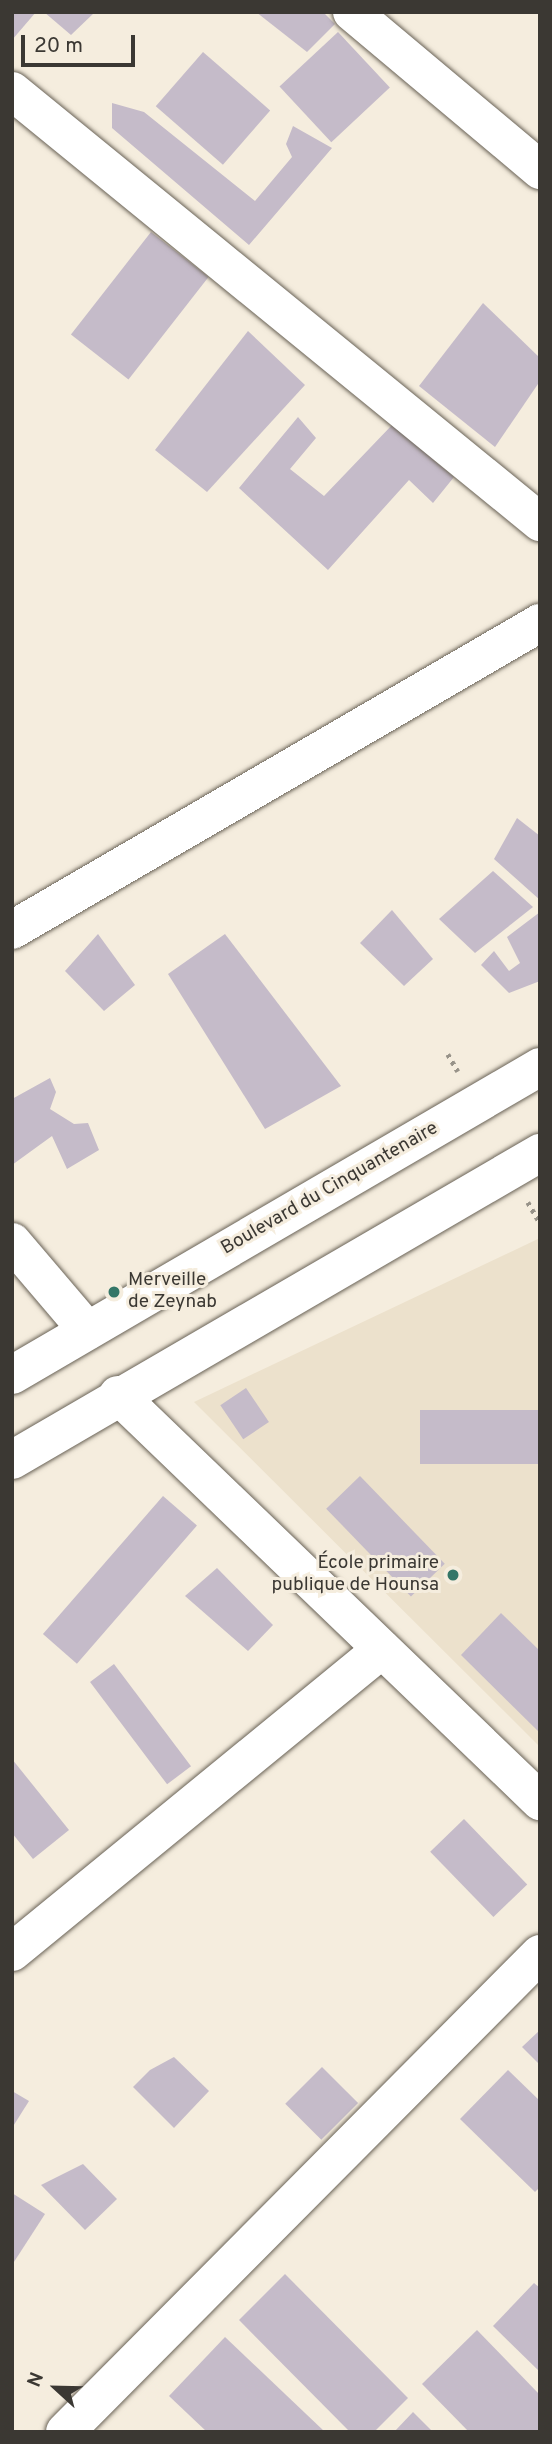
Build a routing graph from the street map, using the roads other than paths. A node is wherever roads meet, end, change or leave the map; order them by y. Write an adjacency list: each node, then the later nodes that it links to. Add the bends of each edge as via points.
1 (352, 12): 3 (street)
2 (12, 91): 4 (street)
3 (540, 170)
4 (540, 522)
5 (540, 623): 6 (street)
6 (12, 930)
7 (540, 1067): 10 (street, Boulevard du Cinquantenaire)
8 (540, 1153): 12 (street)
9 (12, 1242): 10 (street)
10 (87, 1330): 11 (street, Boulevard du Cinquantenaire)
11 (12, 1375)
12 (118, 1395): 13 (street); 14 (street)
13 (12, 1460)
14 (382, 1649): 15 (street); 16 (street)
15 (540, 1801)
16 (12, 1952)
17 (540, 1954): 18 (street)
18 (65, 2432)

